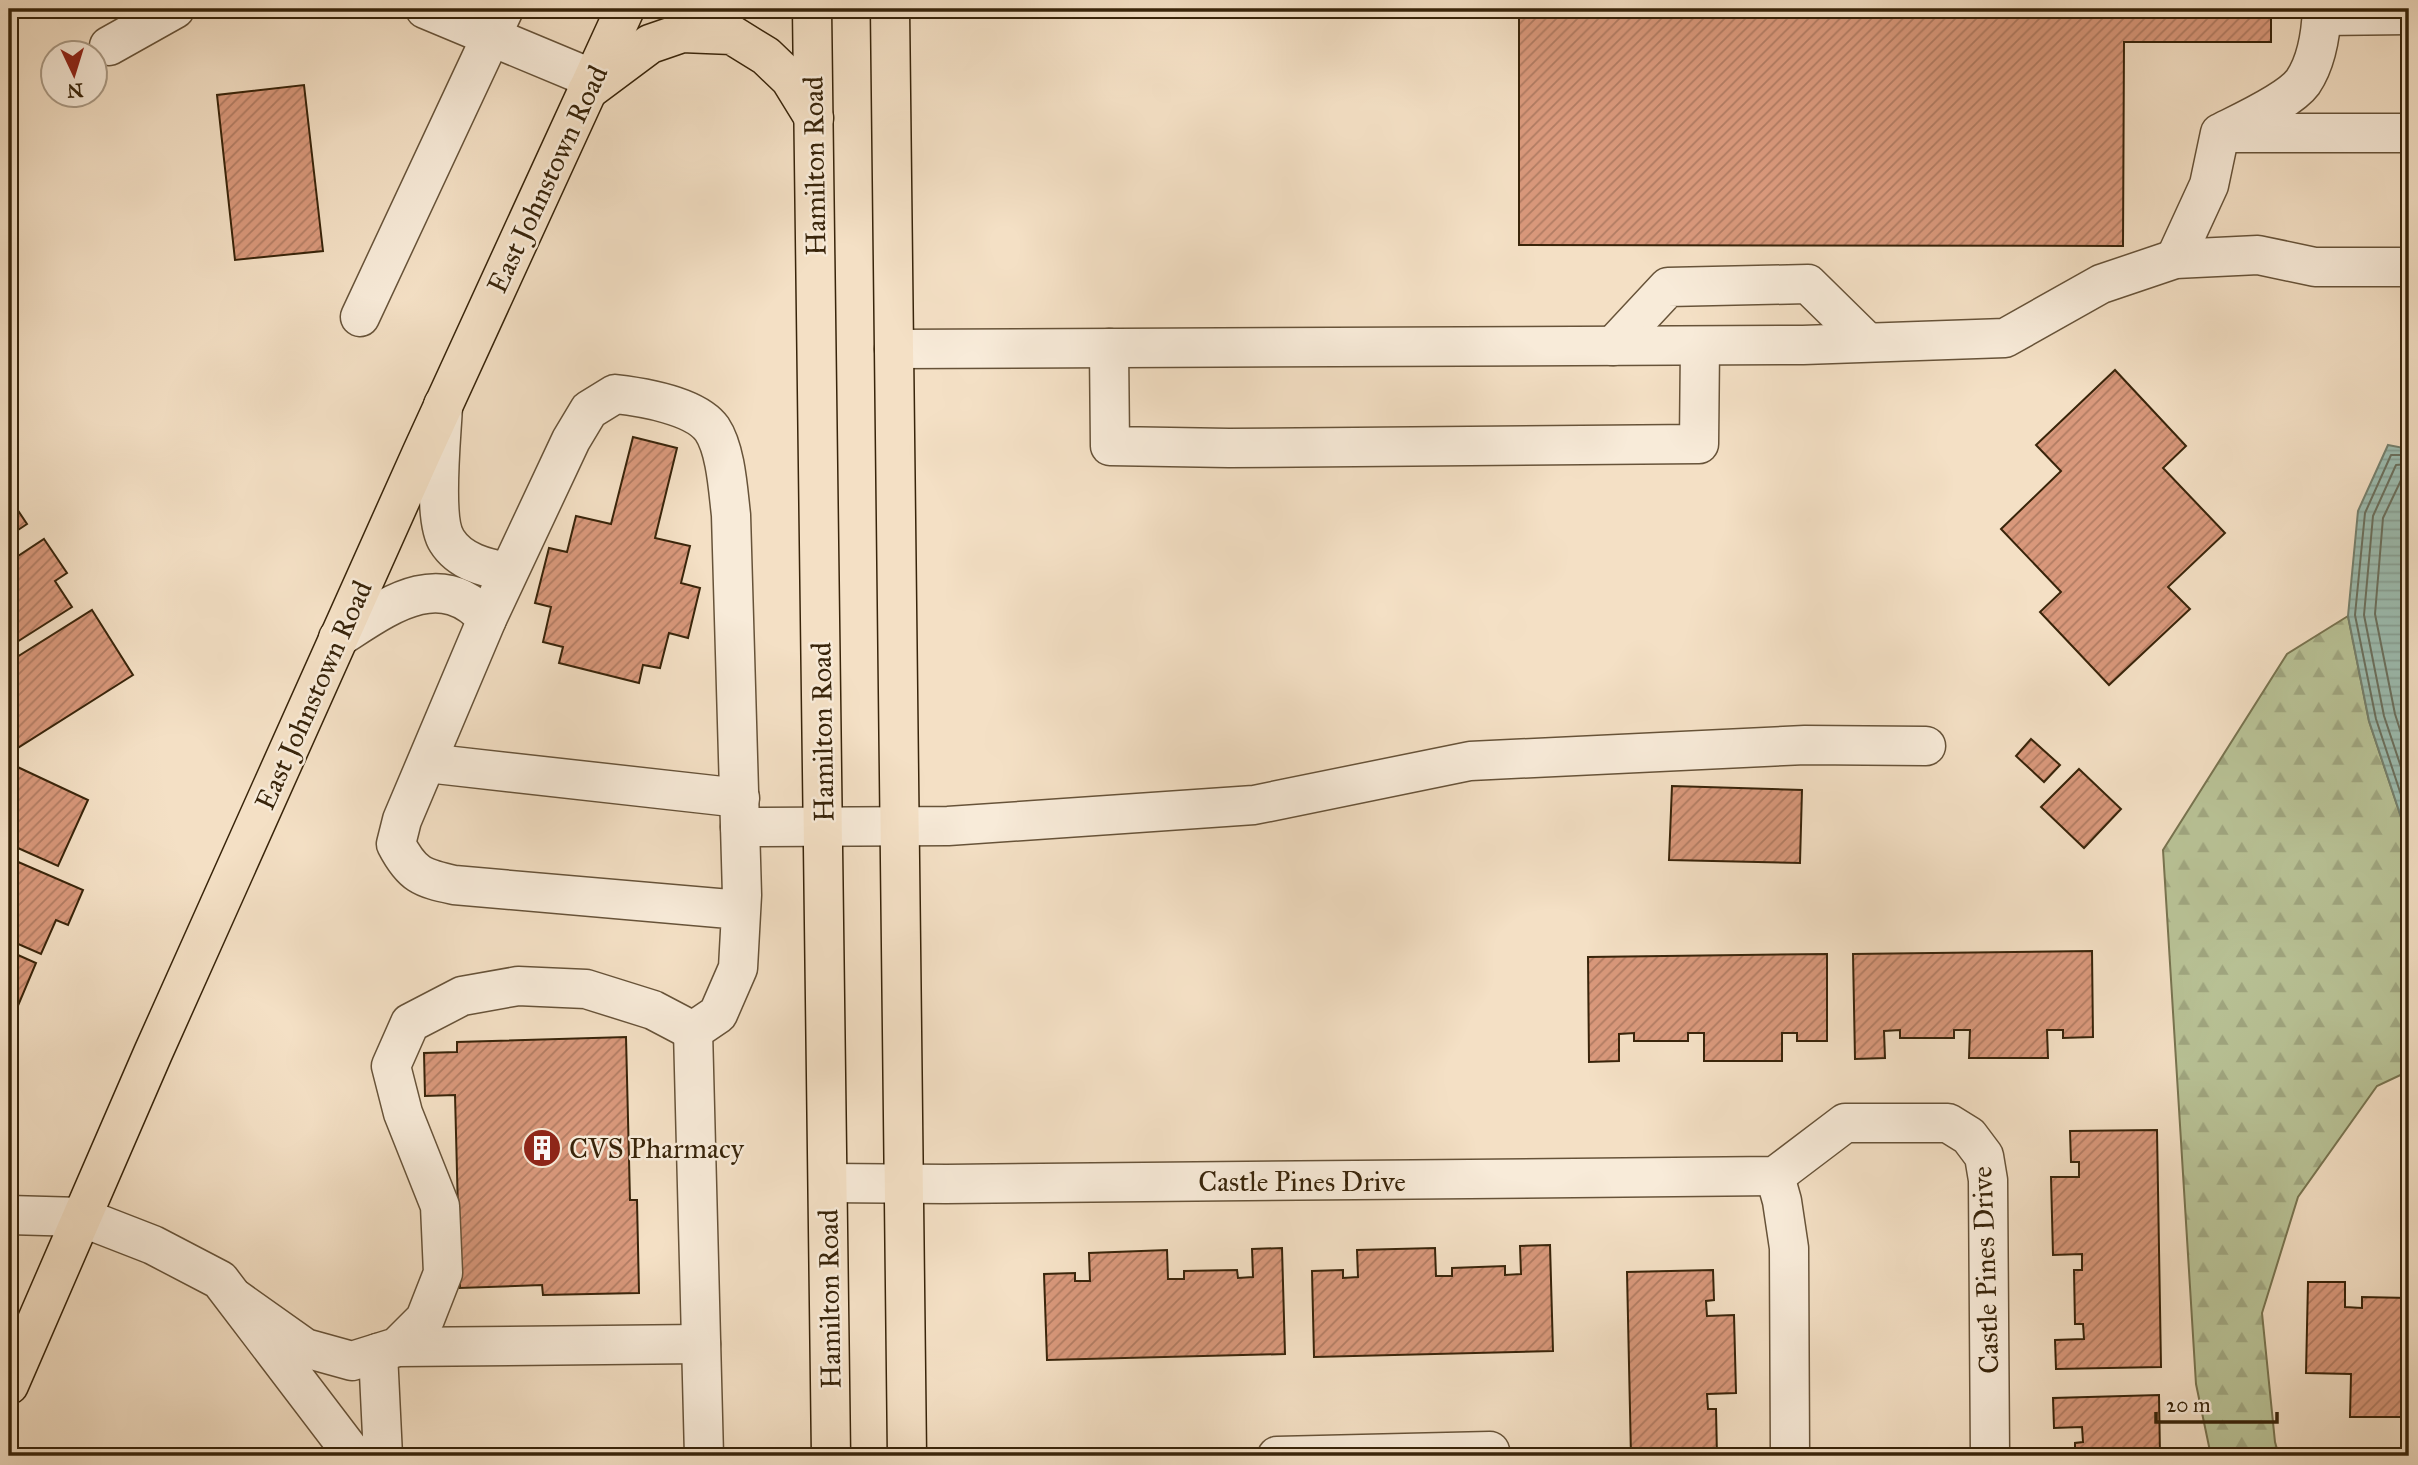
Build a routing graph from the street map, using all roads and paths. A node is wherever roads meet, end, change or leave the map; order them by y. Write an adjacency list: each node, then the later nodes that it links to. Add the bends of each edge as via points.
1 (175, 9): 9 (street)
2 (425, 9): 8 (street)
3 (625, 9): 10 (main road, East Johnstown Road)
4 (812, 9): 11 (main road, Hamilton Road)
5 (890, 9): 21 (main road)
6 (2322, 12): 7 (street); 12 (street, via 2317,52 2302,83 2275,104)
7 (2409, 15)
8 (497, 23): 10 (street); 16 (street)
9 (109, 46)
10 (590, 85): 11 (main road, via 650,44 682,33 732,35 766,56 790,79); 22 (main road, East Johnstown Road)
11 (814, 118): 29 (main road, Hamilton Road)
12 (2220, 133): 13 (street); 14 (street, via 2209,185)
13 (2409, 133)
14 (2175, 259): 15 (street, via 2258,255 2315,267); 17 (street, via 2101,284 2005,338)
15 (2409, 267)
16 (360, 317)
17 (1867, 342): 18 (street, via 1808,284 1668,287); 19 (street)
18 (1613, 346): 19 (street); 20 (street)
19 (1700, 346): 20 (street, via 1699,444 1229,448 1110,446)
20 (1109, 348): 21 (street)
21 (894, 349): 30 (main road)
22 (444, 404): 23 (street, via 440,519 446,541 468,561); 25 (main road, East Johnstown Road)
23 (508, 572): 24 (street); 28 (street, via 589,410 615,394 646,397 691,412 711,428 725,465 731,515)
24 (487, 619): 25 (street, via 474,603 454,595 421,593 387,606); 27 (street)
25 (338, 638): 37 (main road, East Johnstown Road)
26 (1926, 746): 30 (street, via 1805,745 1471,761 1254,805)
27 (427, 763): 28 (street); 31 (street, via 396,844 405,861 424,879 454,886)
28 (740, 812): 29 (street); 31 (street)
29 (823, 826): 30 (street); 34 (main road, Hamilton Road)
30 (901, 826): 35 (main road)
31 (741, 910): 32 (street, via 738,968 718,1014)
32 (693, 1031): 39 (street); 40 (street, via 653,1010 586,989 519,986 462,996 410,1023 391,1066 403,1113 440,1206 443,1273 425,1319)
33 (1775, 1175): 35 (street, Castle Pines Drive); 50 (street, via 1789,1248); 51 (street, Castle Pines Drive, via 1845,1123 1948,1123 1969,1136 1983,1156 1988,1180)
34 (828, 1183): 35 (street, Castle Pines Drive); 46 (main road, Hamilton Road)
35 (904, 1184): 47 (main road)
36 (9, 1215): 37 (street)
37 (81, 1217): 38 (street, via 153,1245 220,1280); 41 (main road, East Johnstown Road)
38 (236, 1299): 40 (street, via 305,1348 352,1361); 43 (street)
39 (701, 1344): 40 (street); 45 (street)
40 (388, 1350): 44 (street)
41 (9, 1385)
42 (1380, 1455): 48 (street); 49 (street, via 1490,1451)
43 (354, 1456)
44 (383, 1456)
45 (704, 1456)
46 (831, 1456)
47 (907, 1456)
48 (1277, 1456)
49 (1490, 1456)
50 (1790, 1456)
51 (1990, 1456)

